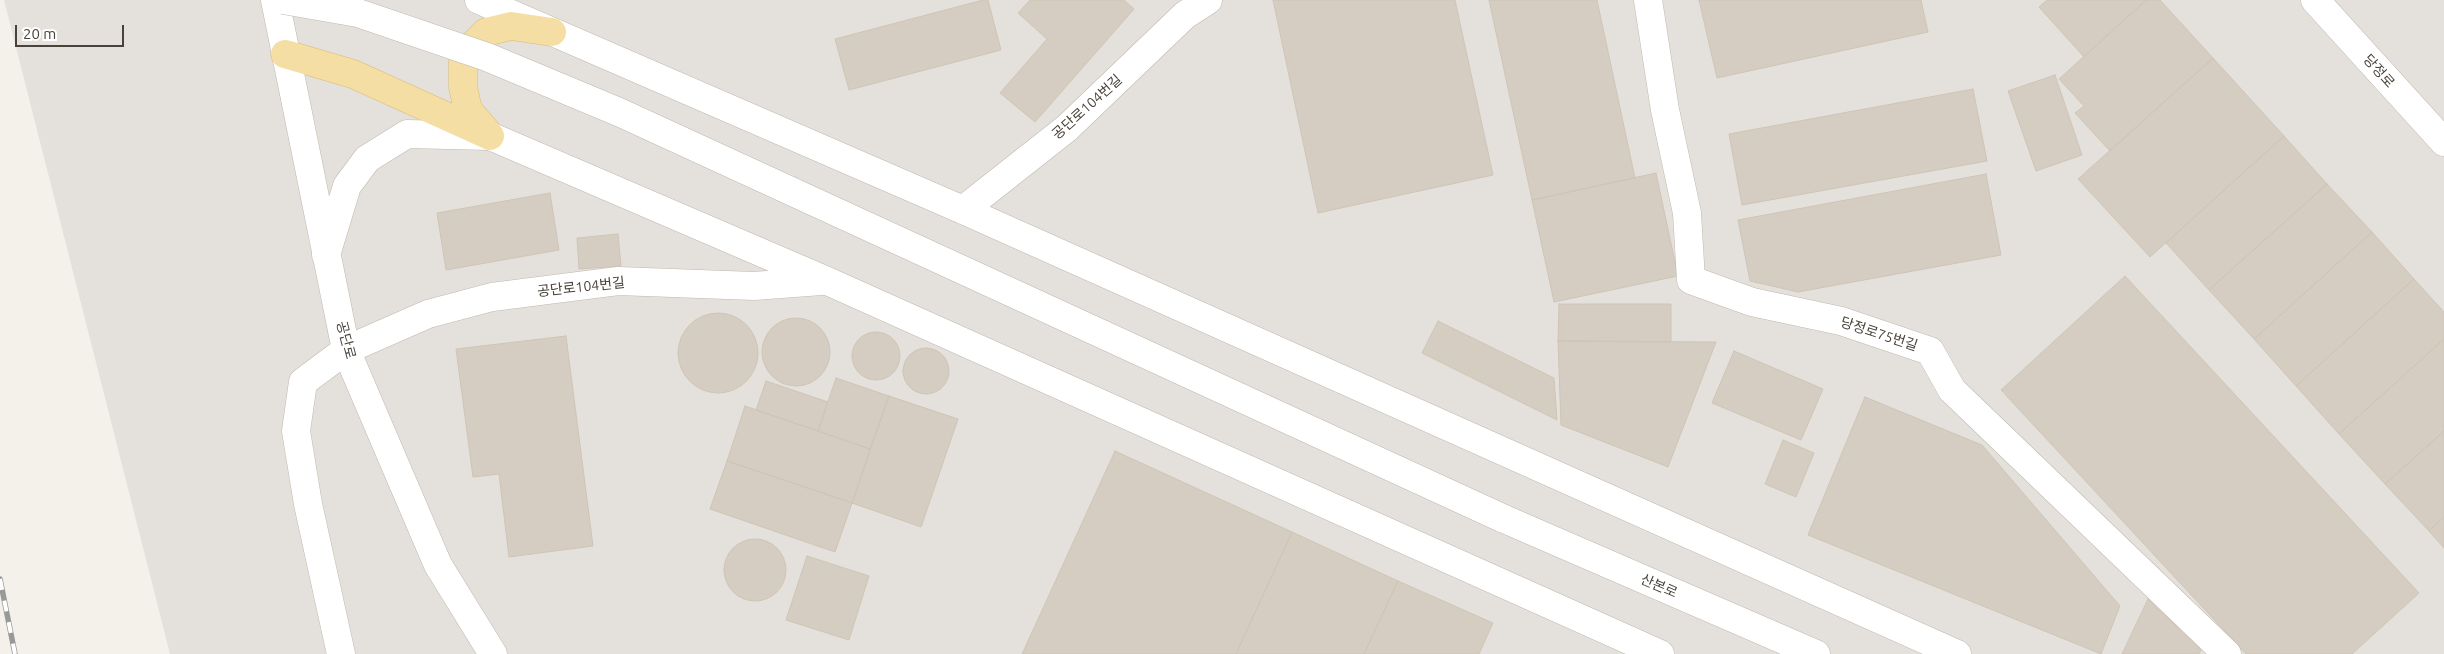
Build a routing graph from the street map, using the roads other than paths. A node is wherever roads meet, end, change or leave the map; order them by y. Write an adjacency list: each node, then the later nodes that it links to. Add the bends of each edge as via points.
1 (275, 0): 8 (street, 공단로)
2 (283, 0): 18 (street, 산본로, bridge, via 358,13 487,58 621,113 1502,518)
3 (479, 0): 7 (street)
4 (1208, 0): 11 (street, 공단로104번길, via 1185,16 1067,128)
5 (1648, 0): 20 (street, 당정로75번길, via 1665,110 1687,213 1691,280 1752,302 1841,321 1930,351 1952,390)
6 (2314, 0): 10 (street, 당정로)
7 (552, 32): 9 (main road, via 511,26 486,32 471,47 463,62 463,87 468,110); 11 (street)
8 (285, 54): 9 (main road, via 353,74); 12 (street, 공단로)
9 (490, 136): 12 (street, via 407,134 366,159 347,186); 13 (street)
10 (2444, 142)
11 (963, 210): 19 (street)
12 (326, 255): 14 (street, 공단로)
13 (825, 280): 14 (street, 공단로104번길, via 754,286 618,281 492,297 428,314); 17 (street)
14 (346, 350): 15 (street, 공단로104번길, via 303,382 296,431 308,504); 16 (street, 공단로, via 438,565)
15 (341, 654)
16 (493, 654)
17 (1660, 654)
18 (1816, 654)
19 (1956, 654)
20 (2227, 654)

